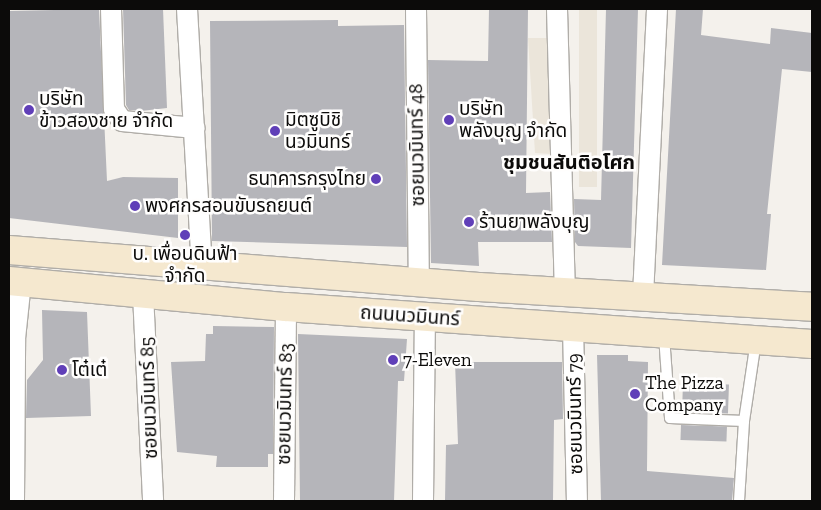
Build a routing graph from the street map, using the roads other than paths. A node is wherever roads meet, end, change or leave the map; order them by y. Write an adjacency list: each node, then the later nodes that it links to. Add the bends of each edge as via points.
1 (111, 9): 6 (street, via 114,109 122,121)
2 (187, 9): 6 (street)
3 (416, 9): 10 (street, ซอยนวมินทร์ 48)
4 (557, 9): 11 (street)
5 (657, 9): 13 (street)
6 (194, 128): 8 (street)
7 (9, 250): 8 (main road, ถนนนวมินทร์)
8 (202, 266): 10 (main road, ถนนนวมินทร์)
9 (15, 282): 12 (main road, ถนนนวมินทร์); 23 (street)
10 (419, 282): 11 (main road, ถนนนวมินทร์)
11 (565, 290): 13 (main road, ถนนนวมินทร์)
12 (144, 294): 14 (main road, ถนนนวมินทร์); 24 (street, ซอยนวมินทร์ 85)
13 (643, 296): 15 (main road, ถนนนวมินทร์); 18 (main road)
14 (286, 307): 16 (main road, ถนนนวมินทร์); 25 (street, ซอยนวมินทร์ 83)
15 (812, 307)
16 (425, 318): 17 (main road, ถนนนวมินทร์); 26 (street)
17 (573, 327): 18 (main road, ถนนนวมินทร์); 27 (street, ซอยนวมินทร์ 79)
18 (637, 332): 19 (main road, ถนนนวมินทร์)
19 (664, 334): 20 (main road, ถนนนวมินทร์); 22 (lane, via 670,418)
20 (756, 340): 21 (main road, ถนนนวมินทร์); 22 (lane)
21 (812, 344)
22 (744, 421): 28 (lane)
23 (14, 501)
24 (153, 501)
25 (284, 501)
26 (423, 501)
27 (577, 501)
28 (739, 501)

